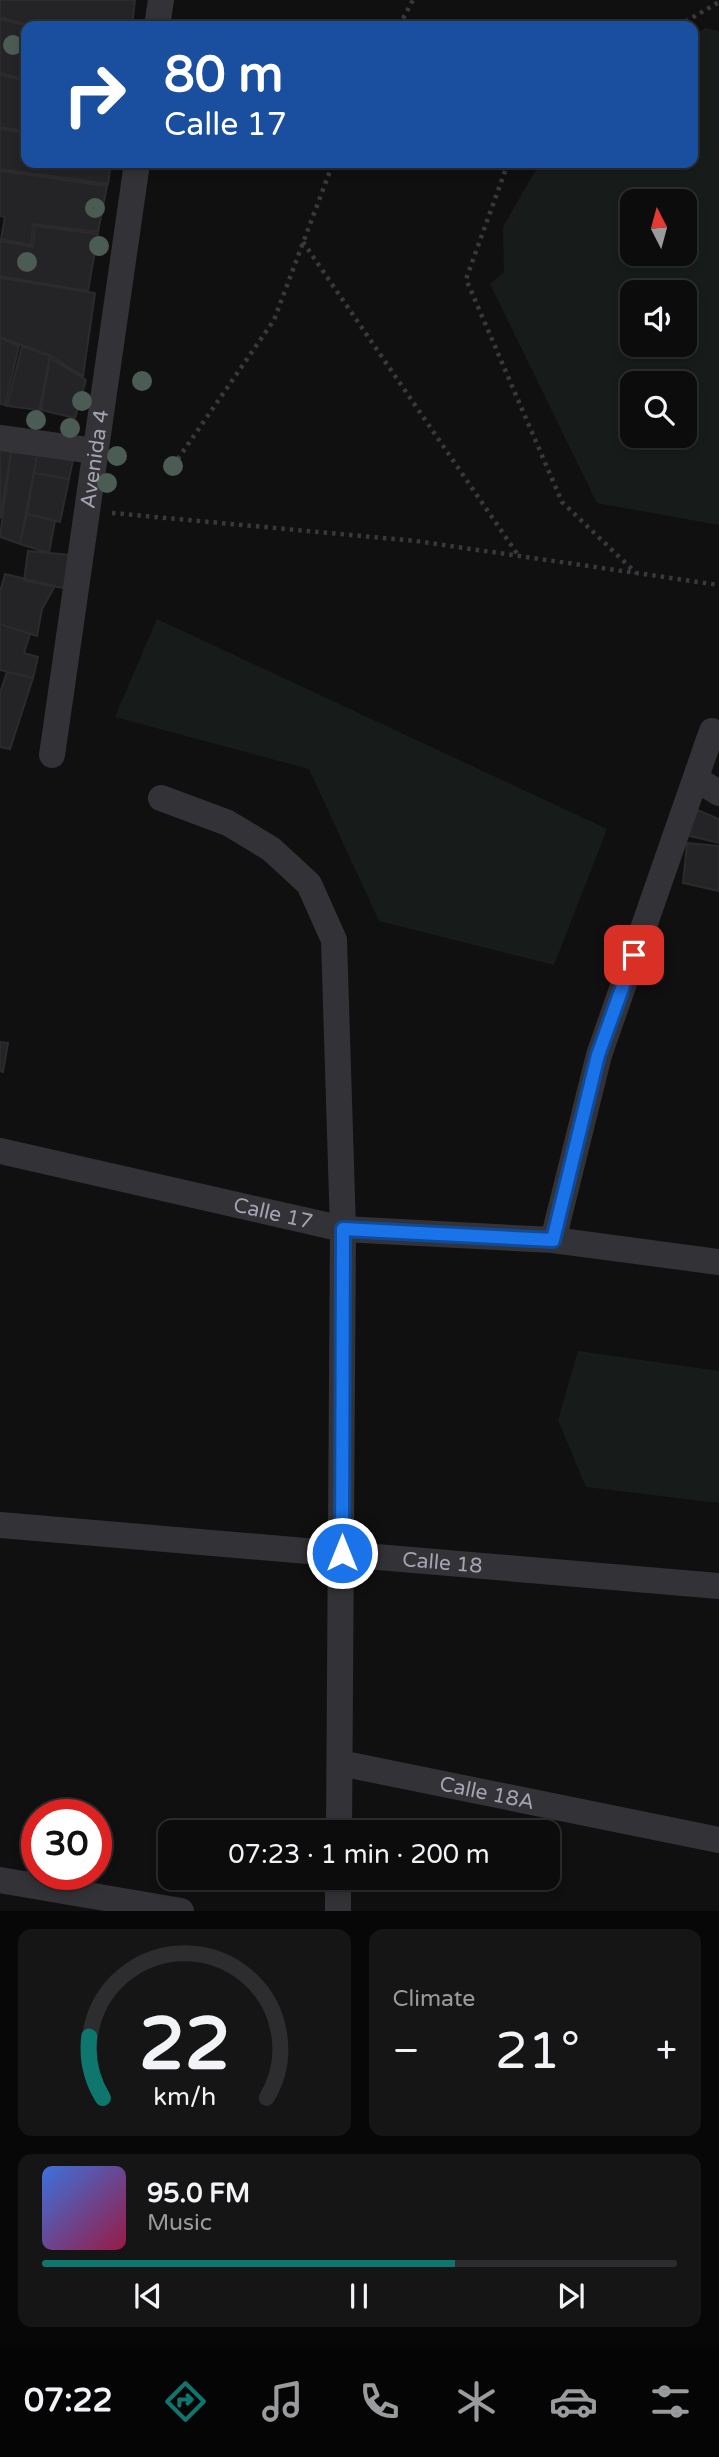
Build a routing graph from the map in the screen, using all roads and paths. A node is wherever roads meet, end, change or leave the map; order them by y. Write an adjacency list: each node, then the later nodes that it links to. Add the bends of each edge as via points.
1 (161, 0): 4 (street)
2 (413, 0): 5 (path)
3 (719, 2): 6 (path)
4 (158, 21)
5 (402, 21)
6 (687, 21)
7 (136, 168): 12 (street, Avenida 4)
8 (331, 168): 10 (path)
9 (506, 168): 16 (path, via 466,279 562,502)
10 (303, 242): 13 (path, via 274,320); 15 (path)
11 (0, 438): 12 (street)
12 (94, 451): 14 (street, Avenida 4)
13 (173, 466)
14 (85, 511): 15 (path, via 416,541); 19 (street, Avenida 4)
15 (518, 556): 16 (path)
16 (636, 573): 17 (path)
17 (719, 585)
18 (712, 731): 20 (street)
19 (52, 755)
20 (696, 779): 21 (street); 25 (street, via 598,1055)
21 (719, 793)
22 (161, 798): 24 (street, via 228,823 271,849 309,884 334,940)
23 (0, 1151): 24 (street, Calle 17)
24 (343, 1229): 25 (street, Calle 17); 28 (street)
25 (553, 1240): 26 (street, Calle 17)
26 (719, 1262)
27 (0, 1525): 28 (street, Calle 18)
28 (342, 1553): 29 (street, Calle 18); 30 (street)
29 (719, 1586)
30 (340, 1763): 31 (street); 32 (street, Calle 18A)
31 (339, 1820)
32 (719, 1840)
33 (0, 1880): 35 (street)
34 (338, 1890): 36 (street)
35 (181, 1911)
36 (338, 1911)

